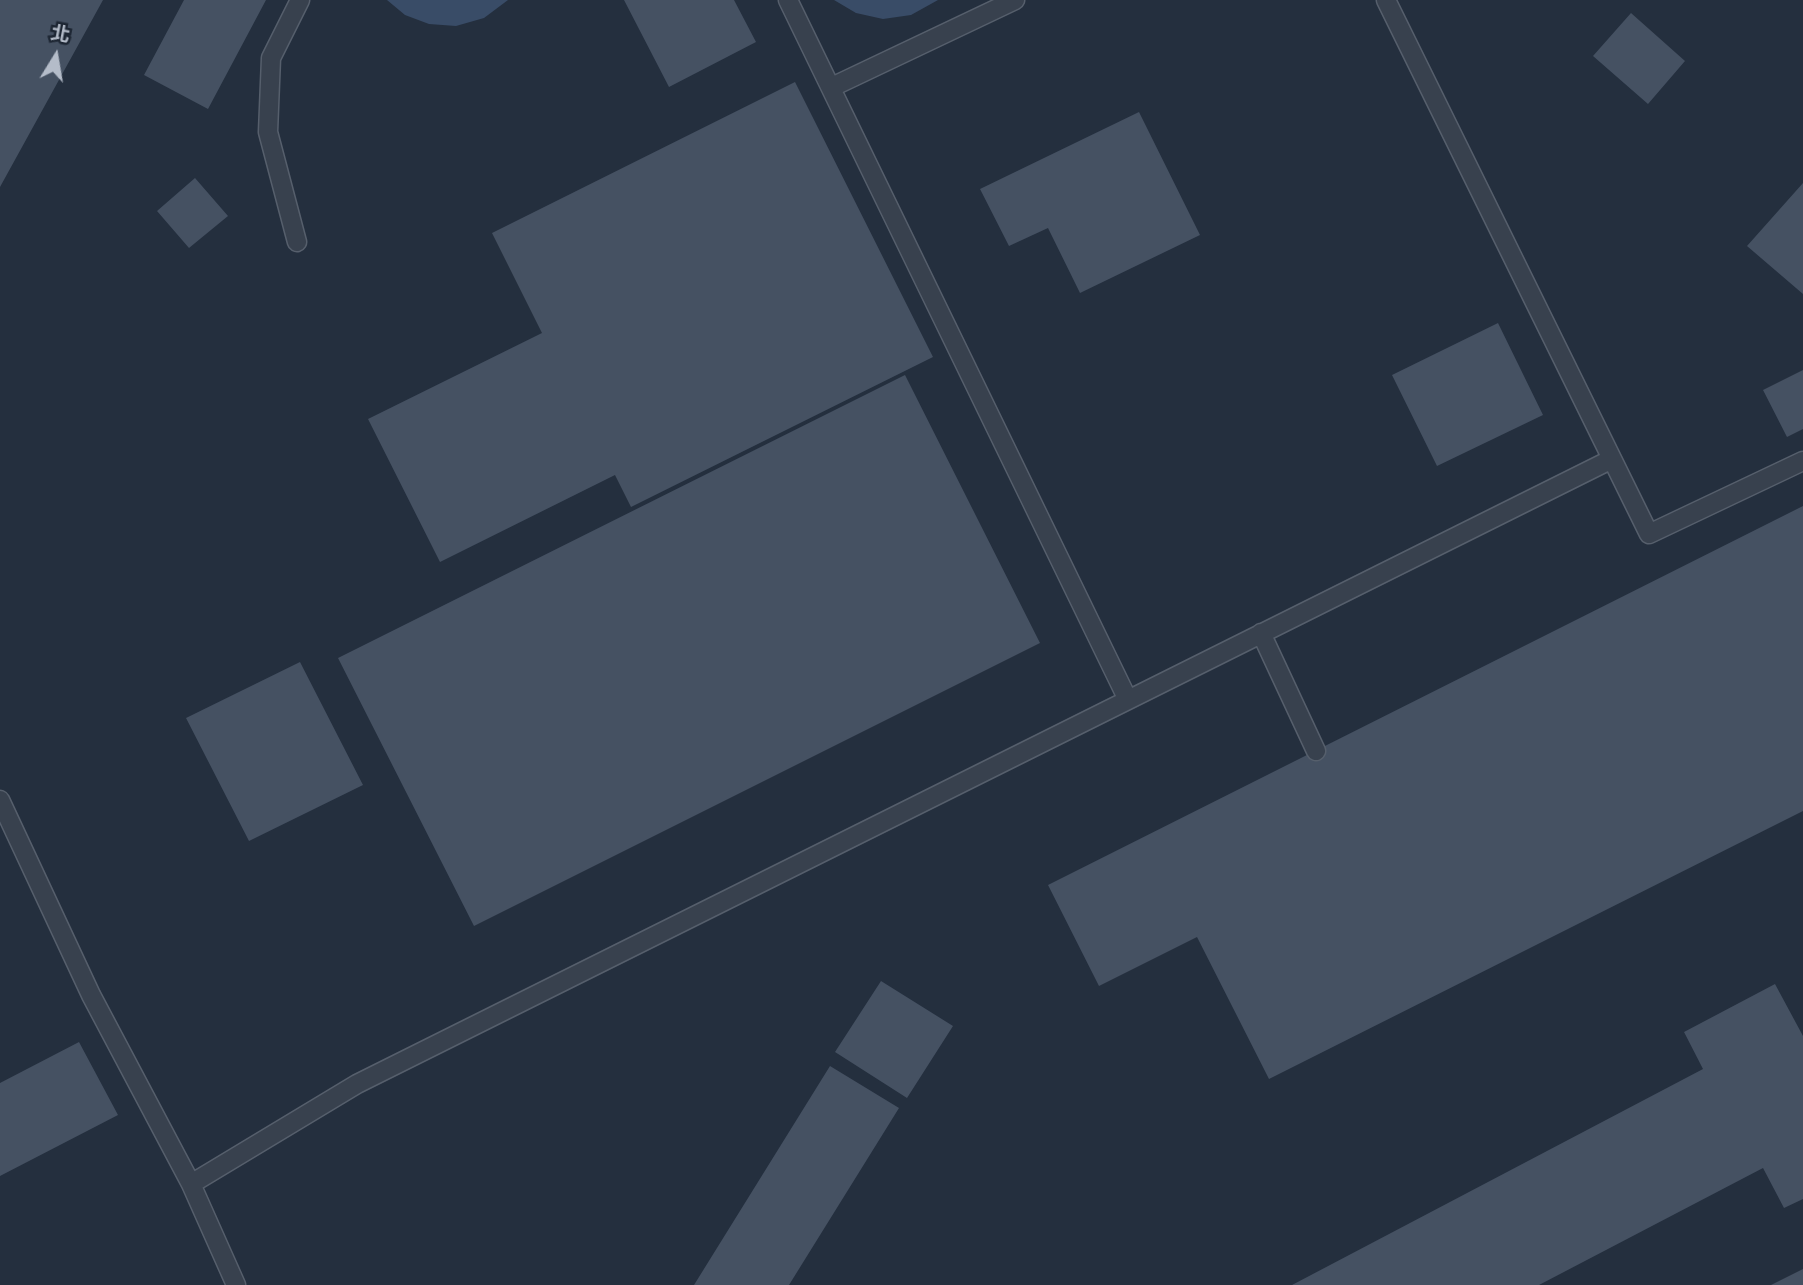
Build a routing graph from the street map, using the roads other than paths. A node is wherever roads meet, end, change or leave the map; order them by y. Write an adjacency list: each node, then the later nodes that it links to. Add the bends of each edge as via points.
1 (300, 0): 6 (lane, via 271,58 268,132)
2 (788, 0): 5 (lane)
3 (1015, 0): 5 (lane)
4 (1386, 0): 7 (lane)
5 (832, 87): 10 (lane)
6 (297, 242)
7 (1612, 458): 8 (lane, via 1649,534); 9 (lane)
8 (1803, 461)
9 (1261, 633): 10 (lane); 11 (lane)
10 (1128, 700): 13 (lane, via 357,1084)
11 (1316, 751)
12 (0, 800): 13 (lane, via 91,995)
13 (191, 1184): 14 (lane)
14 (236, 1285)

